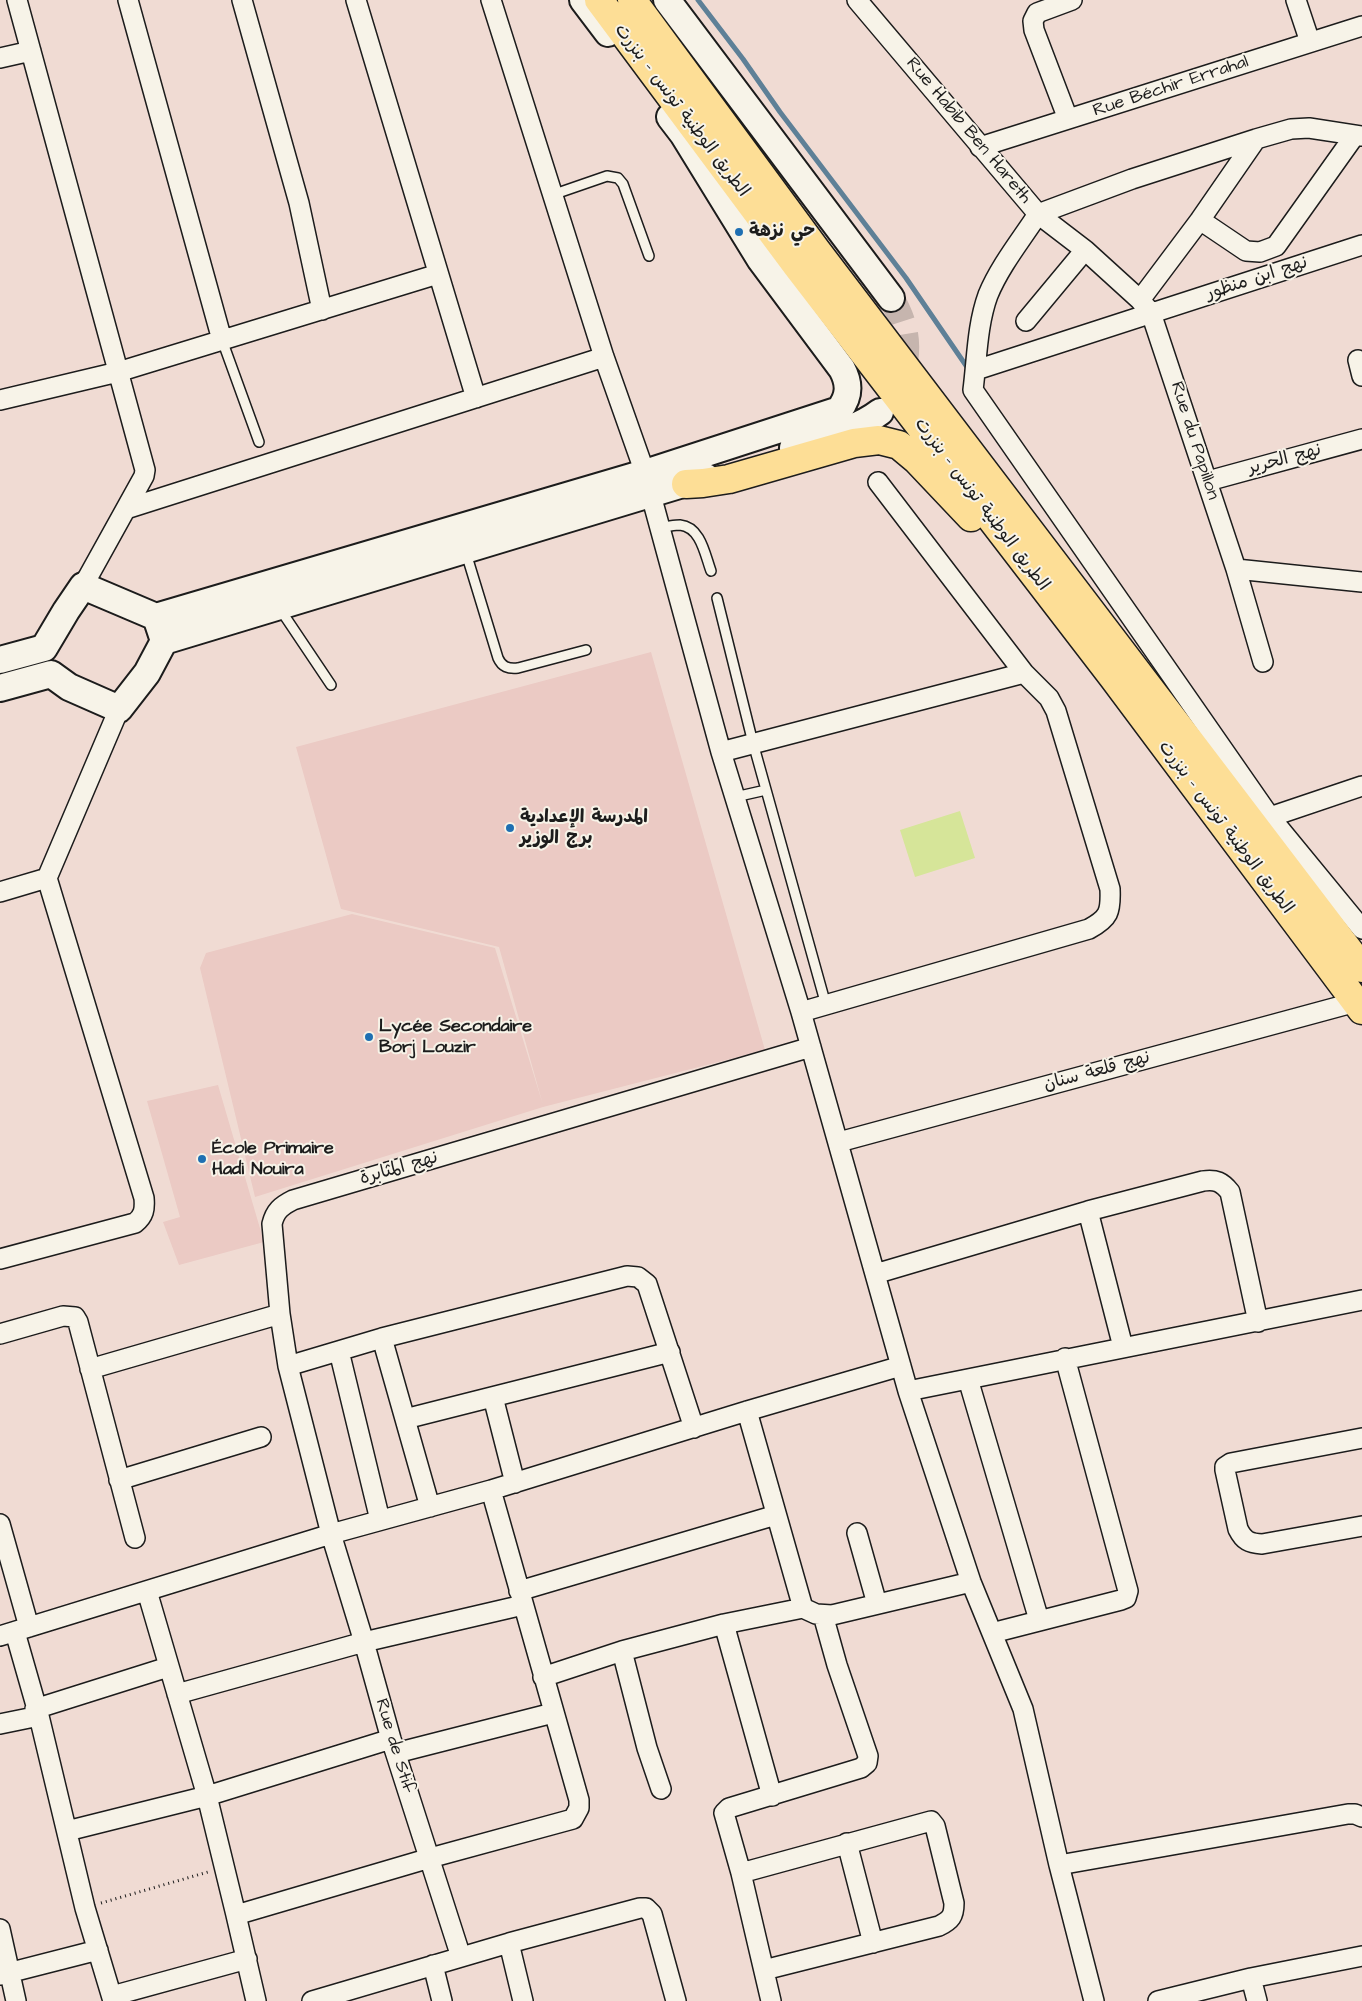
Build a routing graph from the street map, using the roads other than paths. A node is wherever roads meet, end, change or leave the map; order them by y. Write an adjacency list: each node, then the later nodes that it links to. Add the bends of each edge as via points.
1 (17, 0): 15 (street)
2 (128, 0): 33 (street)
3 (242, 0): 31 (street, via 299,203)
4 (356, 0): 28 (street)
5 (491, 0): 22 (street)
6 (583, 0): 18 (street)
7 (599, 0): 63 (highway, الطريق الوطنية تونس - بنزرت)
8 (632, 0): 76 (highway, الطريق الوطنية تونس - بنزرت, via 816,250)
9 (667, 0): 29 (street)
10 (857, 0): 21 (street, Rue Habib Ben Hareth)
11 (1072, 0): 17 (street, via 1037,14 1033,21)
12 (1296, 0): 14 (street)
13 (1362, 26): 14 (street, Rue Béchir Errahal)
14 (1310, 42): 17 (street, Rue Béchir Errahal)
15 (31, 51): 16 (street); 36 (street)
16 (0, 58)
17 (1068, 119): 21 (street, Rue Béchir Errahal)
18 (683, 134): 44 (street, via 760,259 842,369 848,379 848,395 839,410); 49 (highway)
19 (1358, 136): 20 (street, via 1300,128); 24 (street, via 1276,246 1260,252 1246,251)
20 (1256, 139): 23 (street, via 1132,179); 24 (street)
21 (980, 147): 23 (street, Rue Habib Ben Hareth)
22 (552, 195): 27 (lane, via 607,176 618,178); 34 (street)
23 (1038, 214): 26 (street); 35 (street, Rue Habib Ben Hareth, via 988,295)
24 (1200, 220): 30 (street)
25 (1362, 245): 30 (street, نهج ابن منظور)
26 (1085, 250): 30 (street); 32 (street)
27 (649, 256)
28 (438, 274): 31 (street); 37 (street)
29 (891, 298)
30 (1146, 306): 35 (street, نهج ابن منظور); 42 (street, Rue du Papillon)
31 (322, 310): 33 (street)
32 (1026, 321)
33 (222, 340): 36 (street); 41 (lane)
34 (604, 357): 37 (street); 44 (street)
35 (976, 361): 72 (street, Rue Habib Ben Hareth, via 973,390)
36 (118, 372): 38 (street); 46 (street, via 145,470)
37 (476, 398): 46 (street)
38 (0, 400)
39 (880, 412): 45 (street, via 850,429)
40 (1362, 439): 42 (street, نهج الحرير)
41 (259, 442)
42 (1208, 481): 50 (street, Rue du Papillon)
43 (878, 482): 61 (street)
44 (648, 484): 45 (street); 47 (street); 48 (street); 56 (street)
45 (686, 484): 49 (highway, via 729,479 854,443 879,440 898,445 917,460)
46 (126, 509): 53 (street)
47 (660, 527): 51 (lane, via 680,525 698,534); 68 (street)
48 (465, 551): 55 (street); 58 (lane, via 498,658 504,666 518,668)
49 (1006, 555): 63 (highway, via 1066,630)
50 (1236, 569): 52 (street); 60 (street, Rue du Papillon)
51 (711, 571)
52 (1362, 582)
53 (83, 586): 56 (street); 57 (street)
54 (717, 598): 67 (lane)
55 (278, 607): 56 (street); 64 (lane)
56 (160, 629): 66 (street, via 147,674)
57 (44, 648): 59 (street); 62 (street)
58 (586, 650)
59 (0, 660)
60 (1263, 662)
61 (1024, 673): 67 (street); 77 (street, via 1049,698 1056,711 1110,889 1110,904 1104,920 1088,929)
62 (51, 674): 65 (street); 66 (street, via 69,687)
63 (1113, 677): 78 (highway, الطريق الوطنية تونس - بنزرت)
64 (331, 685)
65 (0, 688)
66 (119, 709): 73 (street)
67 (753, 744): 68 (street); 70 (lane)
68 (721, 752): 71 (street)
69 (1362, 786): 72 (street)
70 (766, 790): 71 (lane); 77 (lane)
71 (735, 797): 79 (street)
72 (1270, 817): 75 (street)
73 (47, 878): 74 (street); 83 (street, via 145,1208 135,1223)
74 (0, 892)
75 (1362, 929)
76 (1362, 968)
77 (826, 1004): 79 (street)
78 (1359, 1006): 81 (street, نهج قلعة سنان)
79 (801, 1012): 80 (street)
80 (811, 1046): 81 (street); 86 (street, نهج المثابرة, via 293,1200 275,1213 272,1224)
81 (839, 1142): 84 (street)
82 (1088, 1212): 84 (street); 87 (street, via 1203,1181 1224,1183 1230,1192); 90 (street)
83 (0, 1259)
84 (874, 1274): 95 (street)
85 (1362, 1300): 87 (street)
86 (280, 1314): 94 (street, نهج المثابرة); 96 (street)
87 (1258, 1322): 90 (street)
88 (0, 1334): 96 (street, via 63,1316 74,1317)
89 (382, 1338): 91 (street); 92 (street, via 627,1276 638,1277 648,1284); 101 (street)
90 (1123, 1347): 93 (street)
91 (339, 1351): 94 (street); 110 (street)
92 (670, 1352): 99 (street); 102 (street)
93 (1065, 1358): 97 (street); 122 (street, via 1128,1591 1126,1598 1121,1600)
94 (288, 1366): 114 (street, نهج المثابرة)
95 (901, 1366): 98 (street); 100 (street)
96 (90, 1369): 105 (street)
97 (968, 1379): 98 (street); 122 (street)
98 (908, 1391): 116 (street)
99 (493, 1397): 101 (street); 106 (street)
100 (747, 1411): 102 (street); 109 (street)
101 (405, 1419): 108 (street)
102 (694, 1428): 106 (street)
103 (261, 1438): 105 (street)
104 (1362, 1438): 112 (street, via 1231,1464 1225,1470 1238,1529 1242,1538 1250,1543 1262,1544)
105 (119, 1480): 115 (street)
106 (515, 1483): 107 (street)
107 (491, 1490): 108 (street); 118 (street)
108 (430, 1507): 110 (street)
109 (776, 1516): 118 (street); 120 (street)
110 (380, 1520): 114 (street)
111 (0, 1524): 124 (street)
112 (1362, 1526)
113 (857, 1533): 119 (street)
114 (331, 1534): 117 (street); 126 (street, Rue de Stif)
115 (135, 1538)
116 (972, 1582): 119 (street); 125 (street)
117 (147, 1591): 124 (street); 128 (street)
118 (521, 1598): 126 (street); 129 (street)
119 (877, 1604): 121 (street)
120 (803, 1608): 121 (street); 123 (street)
121 (823, 1616): 137 (street, via 868,1760 861,1768)
122 (1039, 1620): 125 (street)
123 (724, 1624): 127 (street); 137 (street)
124 (15, 1632): 131 (street)
125 (992, 1633): 142 (street, via 1022,1709)
126 (364, 1642): 130 (street); 134 (street, Rue de Stif)
127 (622, 1651): 129 (street); 135 (street)
128 (168, 1667): 130 (street); 131 (street)
129 (543, 1677): 132 (street)
130 (177, 1694): 136 (street)
131 (37, 1712): 133 (street); 139 (street)
132 (553, 1713): 134 (street); 141 (street, via 578,1800 578,1813 573,1819)
133 (0, 1724)
134 (394, 1746): 136 (street); 141 (street, Rue de Stif)
135 (661, 1789)
136 (207, 1796): 139 (street); 144 (street)
137 (772, 1796): 143 (street, via 725,1811)
138 (1362, 1818): 142 (street, via 1348,1814)
139 (67, 1831): 148 (street)
140 (848, 1843): 143 (street); 146 (street); 146 (street, via 927,1822 936,1826 954,1914 939,1926)
141 (430, 1858): 144 (street); 150 (street, Rue de Stif)
142 (1059, 1865): 165 (street)
143 (741, 1872): 153 (street)
144 (236, 1915): 151 (street)
145 (0, 1929): 154 (street)
146 (873, 1942): 153 (street)
147 (509, 1943): 150 (street); 162 (street); 163 (street, via 646,1908 652,1914)
148 (98, 1950): 154 (street); 157 (street)
149 (1362, 1956): 155 (street)
150 (461, 1957): 152 (street)
151 (247, 1959): 157 (street); 159 (street)
152 (433, 1965): 156 (street); 161 (street)
153 (764, 1970): 164 (street)
154 (5, 1974): 158 (street)
155 (1251, 1978): 166 (street); 167 (street)
156 (358, 1995): 160 (street)
157 (113, 1999)
158 (16, 2001)
159 (256, 2001)
160 (312, 2001)
161 (442, 2001)
162 (523, 2001)
163 (676, 2001)
164 (772, 2001)
165 (1094, 2001)
166 (1158, 2001)
167 (1257, 2001)

